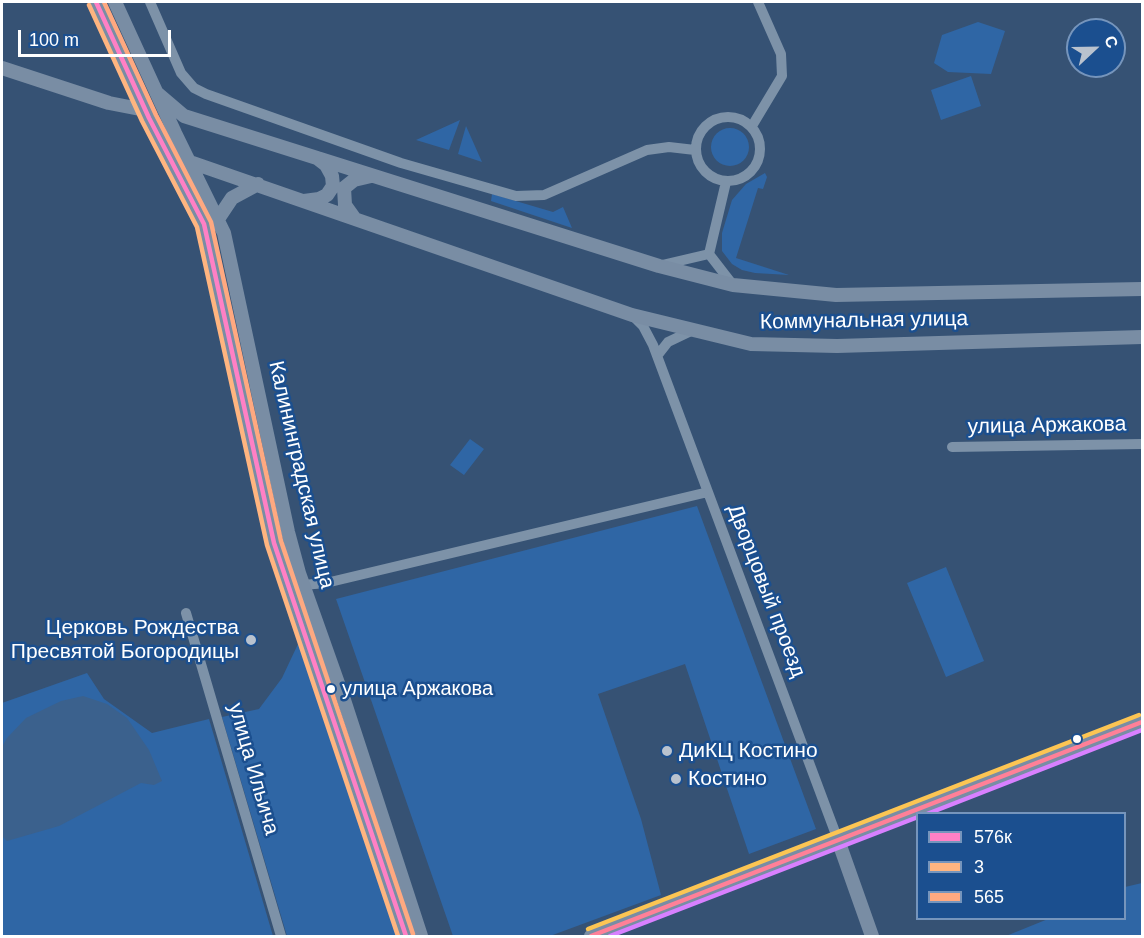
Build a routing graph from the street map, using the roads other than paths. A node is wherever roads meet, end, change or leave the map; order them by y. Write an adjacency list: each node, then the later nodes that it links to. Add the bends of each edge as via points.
1 (96, 2): 8 (main road, Калининградская улица)
2 (115, 2): 5 (main road, Калининградская улица)
3 (150, 2): 12 (street, via 181,73 194,88 401,163 516,196 544,195 647,150)
4 (758, 2): 10 (street, via 781,54 782,76)
5 (121, 9): 7 (main road, Калининградская улица)
6 (2, 68): 8 (main road, via 109,103)
7 (157, 93): 9 (main road, Калининградская улица); 11 (main road, Калининградская улица)
8 (145, 110): 13 (main road, Калининградская улица)
9 (184, 116): 11 (main road); 14 (main road, Коммунальная улица)
10 (752, 126): 12 (street, via 729,116 714,119 697,138); 17 (street, via 760,149 758,162 740,179)
11 (175, 133): 13 (main road); 15 (main road, Калининградская улица)
12 (695, 150): 17 (street, via 701,168)
13 (170, 155): 15 (main road); 38 (main road, Калининградская улица, via 204,224 274,543)
14 (317, 158): 16 (main road, Коммунальная улица); 19 (main road, via 326,165 333,186 319,199)
15 (188, 160): 18 (main road, Коммунальная улица); 20 (main road, Калининградская улица)
16 (373, 176): 21 (main road, via 354,180 344,188 345,204); 23 (main road, Коммунальная улица)
17 (726, 182): 22 (street)
18 (258, 184): 19 (main road, Коммунальная улица); 20 (main road, via 232,198)
19 (302, 201): 21 (main road, Коммунальная улица)
20 (218, 219): 33 (main road, Калининградская улица, via 230,256)
21 (354, 219): 26 (main road, Коммунальная улица)
22 (709, 254): 23 (street); 24 (street)
23 (658, 266): 24 (main road, Коммунальная улица)
24 (733, 285): 25 (main road, Коммунальная улица, via 836,295)
25 (1143, 289)
26 (632, 315): 27 (main road, Коммунальная улица); 29 (street, Дворцовый проезд, via 643,326)
27 (691, 331): 28 (main road, Коммунальная улица, via 751,344 837,346); 29 (street, via 668,342)
28 (1143, 337)
29 (657, 356): 32 (street, Дворцовый проезд)
30 (1143, 444): 31 (street, улица Аржакова)
31 (952, 447)
32 (708, 492): 33 (street, via 326,583); 36 (street, Дворцовый проезд)
33 (303, 585): 39 (main road, Калининградская улица)
34 (186, 613): 37 (street, улица Ильича)
35 (1143, 722): 36 (main road)
36 (838, 840): 40 (main road); 41 (main road)
37 (281, 936)
38 (406, 936)
39 (421, 936)
40 (591, 936)
41 (872, 936)

